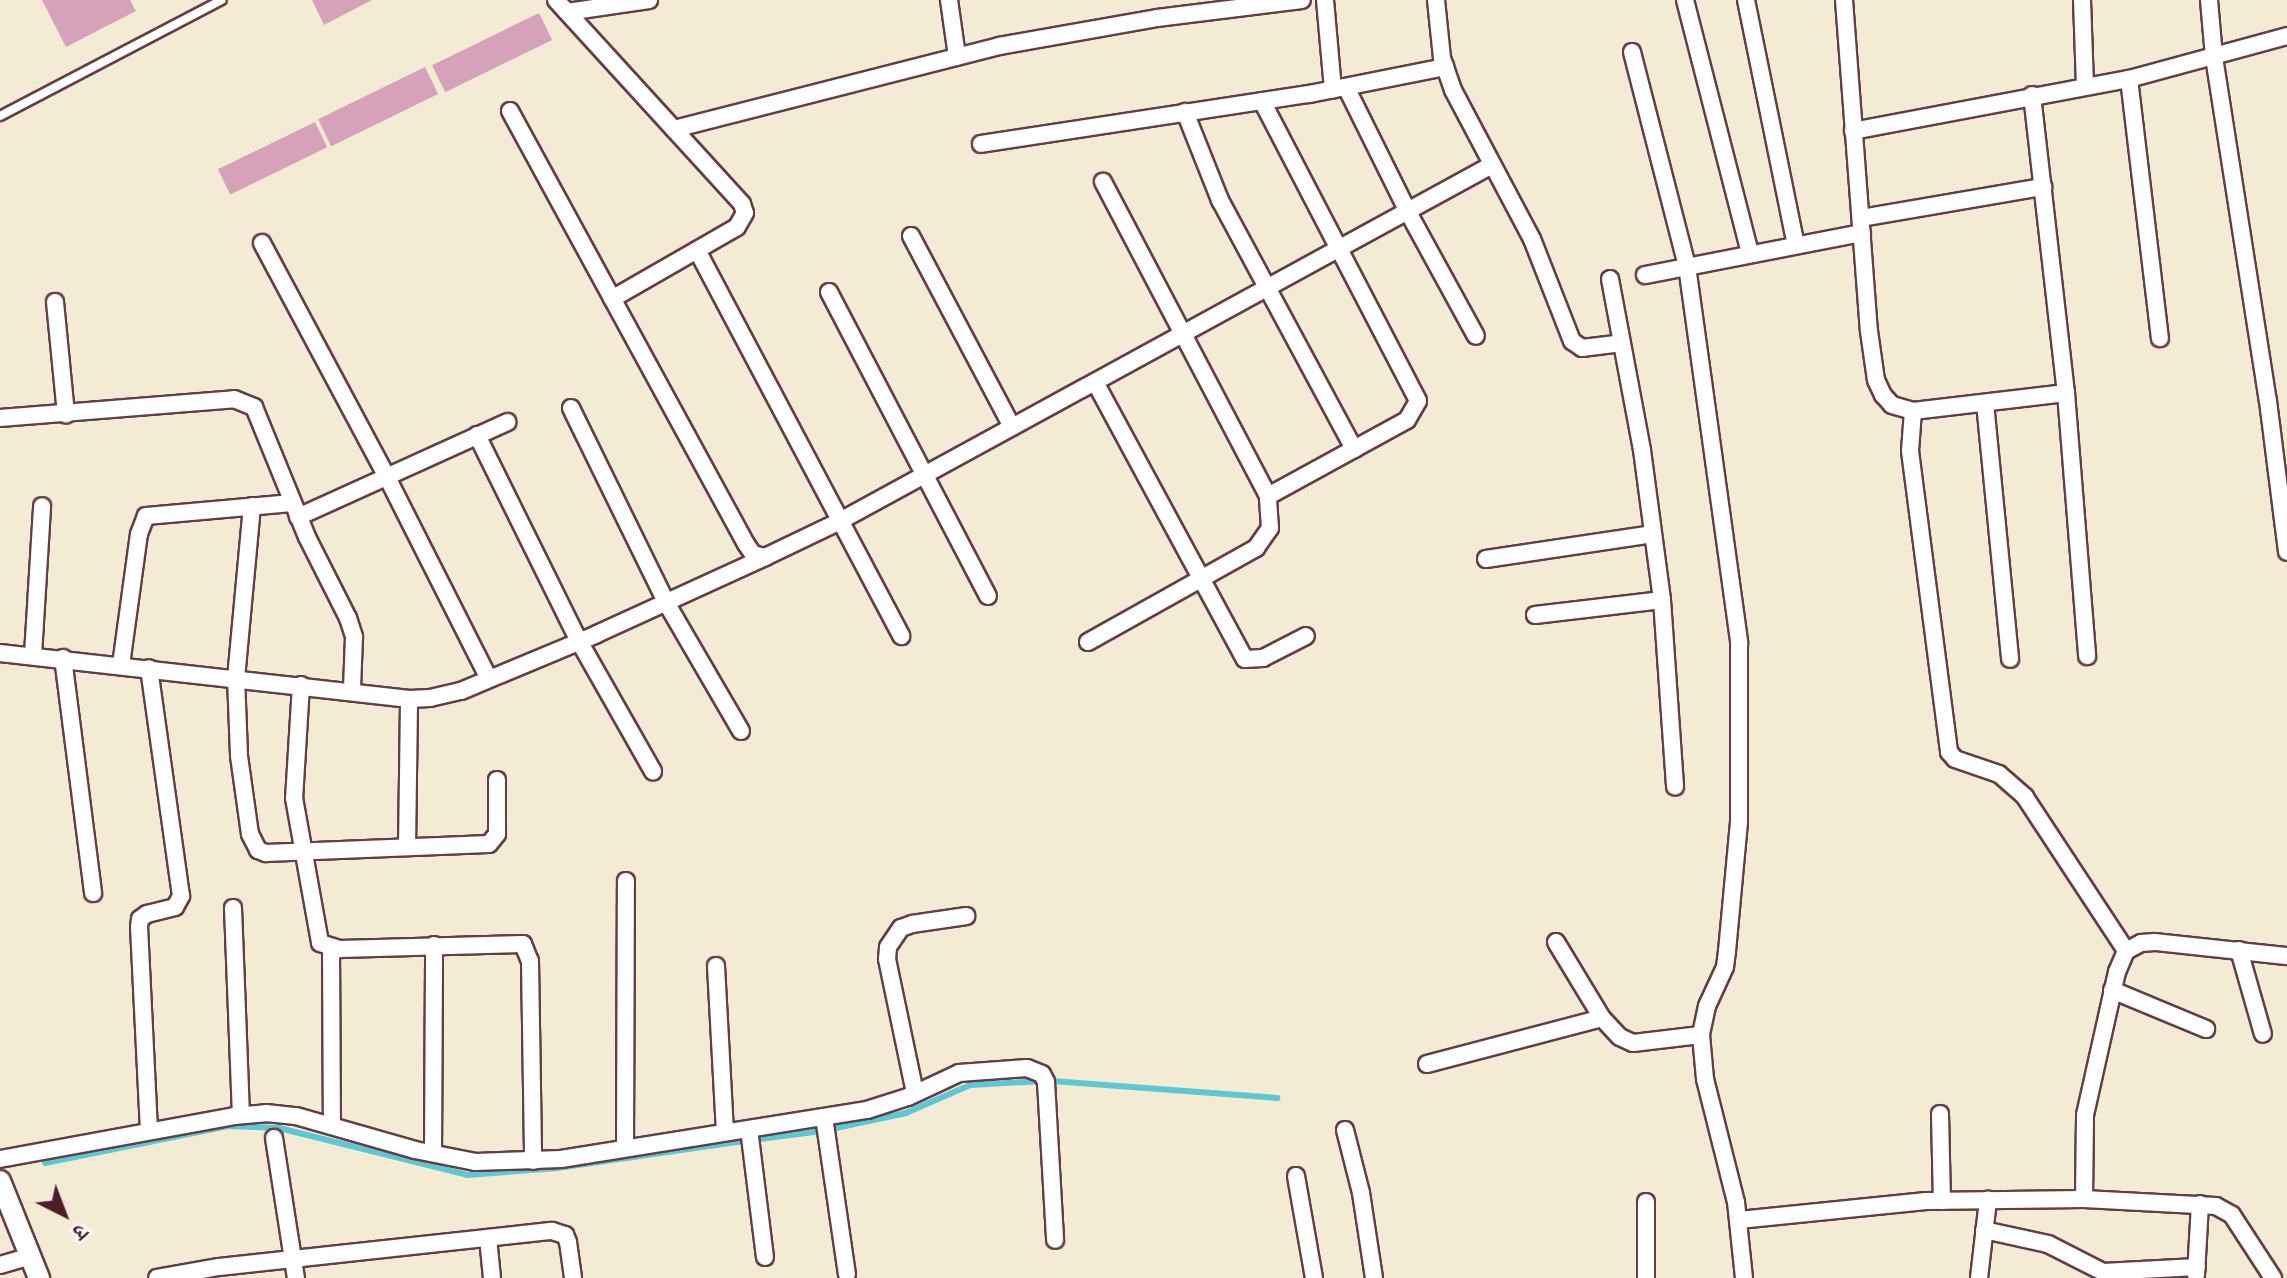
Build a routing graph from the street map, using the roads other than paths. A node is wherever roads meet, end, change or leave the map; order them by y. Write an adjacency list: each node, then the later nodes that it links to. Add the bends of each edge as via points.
1 (222, 0): 25 (lane)
2 (649, 0): 12 (street)
3 (949, 0): 15 (street)
4 (1302, 0): 15 (street, via 1157,18)
5 (1325, 0): 20 (street)
6 (1436, 0): 17 (street)
7 (1685, 0): 39 (street)
8 (1746, 0): 36 (street)
9 (1844, 0): 27 (street)
10 (2082, 0): 19 (street)
11 (2209, 0): 16 (street)
12 (561, 6): 26 (street)
13 (2287, 36): 16 (street)
14 (1632, 52): 40 (street)
15 (957, 56): 26 (street)
16 (2214, 57): 18 (street); 57 (street)
17 (1445, 67): 20 (street); 29 (street)
18 (2129, 79): 19 (street); 49 (street)
19 (2085, 86): 21 (street)
20 (1339, 88): 22 (street); 32 (street)
21 (2032, 95): 27 (street); 31 (street)
22 (1262, 101): 24 (street); 38 (street)
23 (510, 111): 45 (street)
24 (1185, 112): 28 (street); 43 (street, via 1220,200)
25 (0, 116)
26 (674, 129): 37 (street, via 745,213 737,227)
27 (1853, 131): 33 (street)
28 (981, 144)
29 (1492, 165): 32 (street); 50 (street, via 1532,239 1572,341 1582,348)
30 (1103, 182): 47 (street)
31 (2043, 187): 33 (street); 52 (street)
32 (1408, 212): 38 (street); 48 (street)
33 (1861, 225): 36 (street); 56 (street, via 1876,380 1892,405)
34 (911, 236): 61 (street)
35 (262, 243): 65 (street)
36 (1796, 245): 39 (street)
37 (697, 250): 45 (street); 70 (street)
38 (1338, 250): 43 (street); 63 (street, via 1418,401 1407,420)
39 (1750, 254): 40 (street)
40 (1687, 266): 41 (street); 117 (street, via 1742,697 1739,822 1725,967)
41 (1645, 275)
42 (1610, 279): 50 (street)
43 (1267, 289): 47 (street); 63 (street)
44 (829, 292): 64 (street)
45 (612, 299): 73 (street, via 746,544 753,554)
46 (55, 302): 58 (street)
47 (1183, 334): 51 (street); 66 (street)
48 (1476, 336)
49 (2160, 338)
50 (1620, 343): 71 (street)
51 (1095, 382): 61 (street); 75 (street)
52 (2066, 393): 53 (street); 86 (street)
53 (1985, 403): 56 (street); 88 (street)
54 (571, 408): 78 (street)
55 (2287, 410): 57 (street)
56 (1913, 411): 110 (street, via 1910,451 1949,752 1999,774 2025,797)
57 (2269, 411): 72 (street)
58 (66, 414): 59 (street); 69 (street, via 246,402 259,416)
59 (0, 418)
60 (507, 422): 62 (street)
61 (1012, 427): 64 (street)
62 (477, 435): 65 (street); 82 (street)
63 (1354, 449): 66 (street)
64 (925, 474): 70 (street); 76 (street)
65 (387, 477): 69 (street); 92 (street)
66 (1268, 496): 75 (street, via 1266,537)
67 (42, 506): 85 (street)
68 (252, 506): 69 (street); 89 (street, via 156,513 142,521); 91 (street)
69 (295, 510): 94 (street, via 348,618 354,637)
70 (840, 521): 73 (street); 80 (street)
71 (1653, 534): 74 (street); 77 (street)
72 (2287, 552)
73 (765, 557): 78 (street)
74 (1486, 559)
75 (1201, 580): 81 (street, via 1245,659 1263,658); 83 (street)
76 (988, 596)
77 (1662, 600): 79 (street); 99 (street)
78 (667, 604): 82 (street); 96 (street)
79 (1535, 615)
80 (901, 636)
81 (1306, 636)
82 (579, 641): 92 (street); 97 (street)
83 (1088, 642)
84 (0, 653): 85 (street)
85 (33, 655): 87 (street)
86 (2087, 656)
87 (63, 658): 89 (street); 103 (street)
88 (2010, 659)
89 (121, 665): 90 (street)
90 (149, 668): 91 (street); 126 (street, via 181,896 175,907 140,919)
91 (236, 677): 93 (street); 101 (street, via 239,756 253,843 266,853)
92 (489, 679): 95 (street, via 447,696)
93 (301, 685): 94 (street); 101 (street, via 294,798)
94 (352, 690): 95 (street)
95 (409, 699): 100 (street)
96 (741, 731)
97 (653, 771)
98 (497, 780): 100 (street, via 497,834 489,844)
99 (1675, 787)
100 (407, 847): 101 (street)
101 (302, 852): 108 (street, via 316,935)
102 (626, 881): 129 (street)
103 (93, 893)
104 (233, 908): 121 (street)
105 (966, 916): 119 (street, via 901,928 888,947)
106 (1556, 942): 114 (street)
107 (434, 945): 108 (street); 130 (street); 132 (street, via 516,941 526,950)
108 (331, 948): 123 (street)
109 (2239, 950): 110 (street, via 2155,942); 111 (street); 116 (street)
110 (2126, 951): 113 (street)
111 (2287, 956)
112 (716, 966): 127 (street)
113 (2112, 990): 115 (street); 135 (street, via 2085,1115)
114 (1602, 1018): 117 (street, via 1633,1043); 118 (street)
115 (2206, 1029)
116 (2263, 1034)
117 (1701, 1035): 140 (street, via 1705,1079)
118 (1427, 1064)
119 (915, 1093): 122 (street, via 867,1110); 143 (street, via 972,1070 1027,1068 1042,1074)
120 (1940, 1114): 137 (street)
121 (241, 1115): 123 (street, via 296,1116); 126 (street)
122 (824, 1117): 124 (street); 149 (street)
123 (332, 1126): 130 (street)
124 (749, 1129): 127 (street); 145 (street)
125 (1345, 1130): 156 (street)
126 (149, 1131): 131 (street)
127 (725, 1132): 129 (street)
128 (274, 1138): 146 (street)
129 (625, 1148): 132 (street)
130 (433, 1153): 132 (street, via 475,1162)
131 (0, 1159)
132 (533, 1161)
133 (1296, 1176): 155 (street)
134 (0, 1182): 144 (street)
135 (2084, 1199): 136 (street); 139 (street)
136 (1988, 1200): 137 (street); 141 (street)
137 (1942, 1201): 140 (street)
138 (1646, 1202): 157 (street)
139 (2200, 1204): 148 (street); 160 (street, via 2224,1208 2232,1215)
140 (1739, 1220): 158 (street)
141 (1984, 1230): 148 (street, via 2048,1244 2103,1272); 159 (street)
142 (488, 1238): 146 (street); 153 (street); 154 (street, via 552,1231 565,1235)
143 (1055, 1240)
144 (31, 1256): 147 (street); 150 (street)
145 (765, 1257)
146 (293, 1260): 151 (street); 152 (street)
147 (0, 1265)
148 (2196, 1272)
149 (847, 1274)
150 (39, 1278)
151 (157, 1278)
152 (296, 1278)
153 (492, 1278)
154 (573, 1278)
155 (1314, 1278)
156 (1374, 1278)
157 (1646, 1278)
158 (1744, 1278)
159 (1979, 1278)
160 (2273, 1278)

